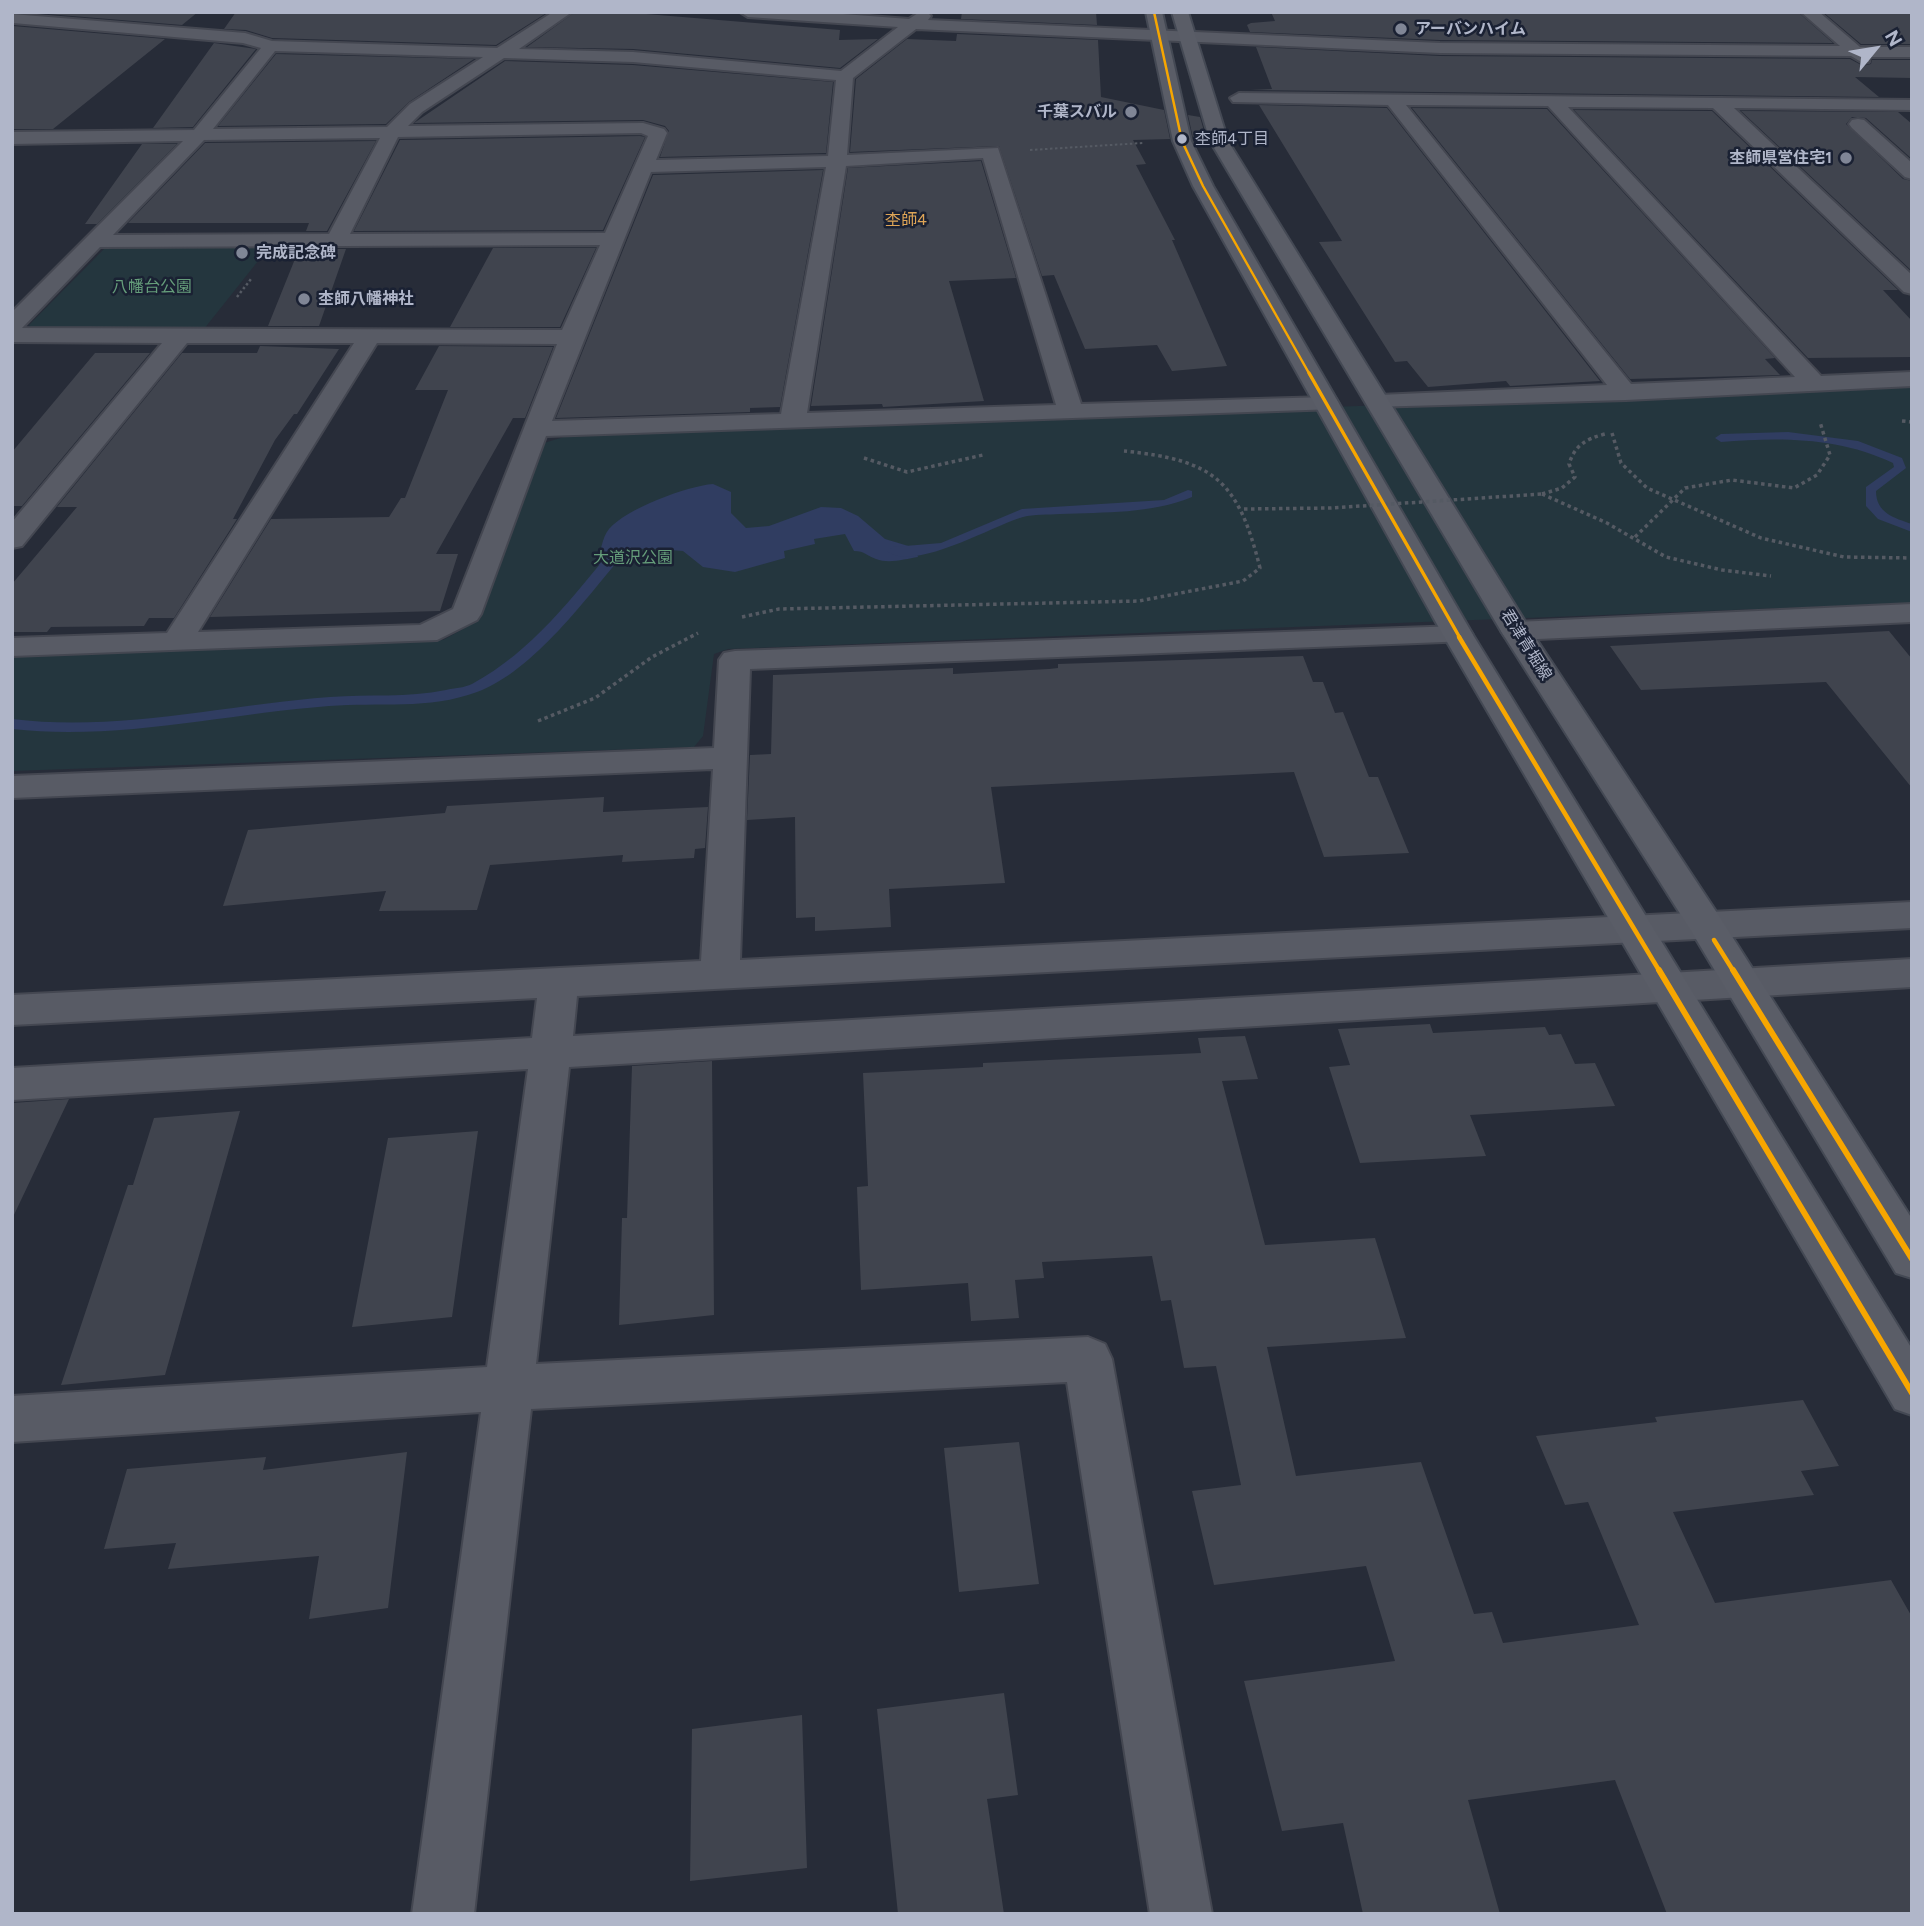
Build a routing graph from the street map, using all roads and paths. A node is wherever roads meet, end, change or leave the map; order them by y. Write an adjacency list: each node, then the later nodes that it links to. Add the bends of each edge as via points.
1 (26, 12): 6 (street)
2 (564, 12): 12 (street)
3 (748, 12): 7 (street)
4 (1809, 12): 11 (street)
5 (204, 16): 9 (street)
6 (12, 18): 9 (street)
7 (921, 18): 8 (street); 15 (street)
8 (1169, 24): 11 (street, via 1440,48); 45 (main road, 君津青堀線, via 1219,141); 46 (main road, via 1182,141)
9 (155, 30): 10 (street, via 245,38)
10 (271, 46): 12 (street); 25 (street)
11 (1855, 51): 13 (street); 14 (street)
12 (498, 52): 15 (street, via 633,57); 24 (street, via 416,108)
13 (1912, 52)
14 (1874, 67)
15 (845, 76): 29 (street)
16 (1893, 83): 18 (street)
17 (1239, 98): 19 (street)
18 (1912, 99)
19 (1393, 100): 20 (street); 44 (street)
20 (1553, 101): 21 (street); 43 (street)
21 (1718, 103): 22 (street); 36 (street)
22 (1912, 105)
23 (1858, 124): 31 (street)
24 (392, 132): 25 (street); 30 (street, via 643,128 658,133); 34 (street)
25 (199, 135): 26 (street); 35 (street)
26 (12, 138)
27 (1154, 143): 28 (path)
28 (990, 152): 29 (street); 47 (street)
29 (837, 161): 30 (street); 49 (street)
30 (644, 166): 32 (street)
31 (1912, 173)
32 (613, 239): 34 (street); 41 (street)
33 (282, 240): 34 (street); 35 (street); 39 (path)
34 (335, 240)
35 (97, 241): 37 (street)
36 (1912, 287)
37 (12, 325)
38 (12, 335): 39 (street)
39 (193, 336): 40 (street); 55 (street)
40 (370, 336): 41 (street); 61 (street)
41 (571, 337): 50 (street)
42 (1912, 379): 43 (street)
43 (1815, 384): 44 (street)
44 (1626, 393): 45 (street)
45 (1379, 402): 59 (main road, 君津青堀線)
46 (1327, 404): 47 (street); 60 (main road)
47 (1072, 412): 49 (street)
48 (1818, 418): 52 (path, via 1830,455 1816,475 1794,488 1732,480 1710,482 1685,488)
49 (793, 419): 50 (street)
50 (535, 429): 61 (street, via 466,614 451,623 426,634)
51 (1612, 433): 52 (path, via 1628,473)
52 (1671, 500): 54 (path); 56 (path, via 1781,545 1844,557)
53 (1244, 509): 54 (path, bridge, via 1542,494)
54 (1635, 537): 57 (path, via 1665,557)
55 (12, 540)
56 (1912, 558)
57 (1781, 578)
58 (1912, 613): 59 (street)
59 (1516, 631): 66 (main road, 君津青堀線)
60 (1458, 635): 63 (street, via 734,660); 67 (main road)
61 (176, 642): 62 (street)
62 (12, 647)
63 (730, 758): 64 (street); 69 (street)
64 (12, 788)
65 (1912, 915): 66 (street)
66 (1706, 925): 67 (street); 71 (main road, 君津青堀線)
67 (1637, 929): 69 (street); 72 (main road)
68 (1912, 974): 71 (street)
69 (720, 975): 70 (street)
70 (559, 983): 73 (street); 74 (street)
71 (1740, 983): 72 (street); 76 (main road, 君津青堀線)
72 (1671, 987): 74 (street); 78 (main road)
73 (12, 1010)
74 (551, 1051): 75 (street); 77 (street)
75 (12, 1084)
76 (1912, 1259)
77 (508, 1388): 79 (street); 80 (street); 81 (street, via 1088,1359)
78 (1912, 1393)
79 (12, 1419)
80 (443, 1914)
81 (1181, 1914)

